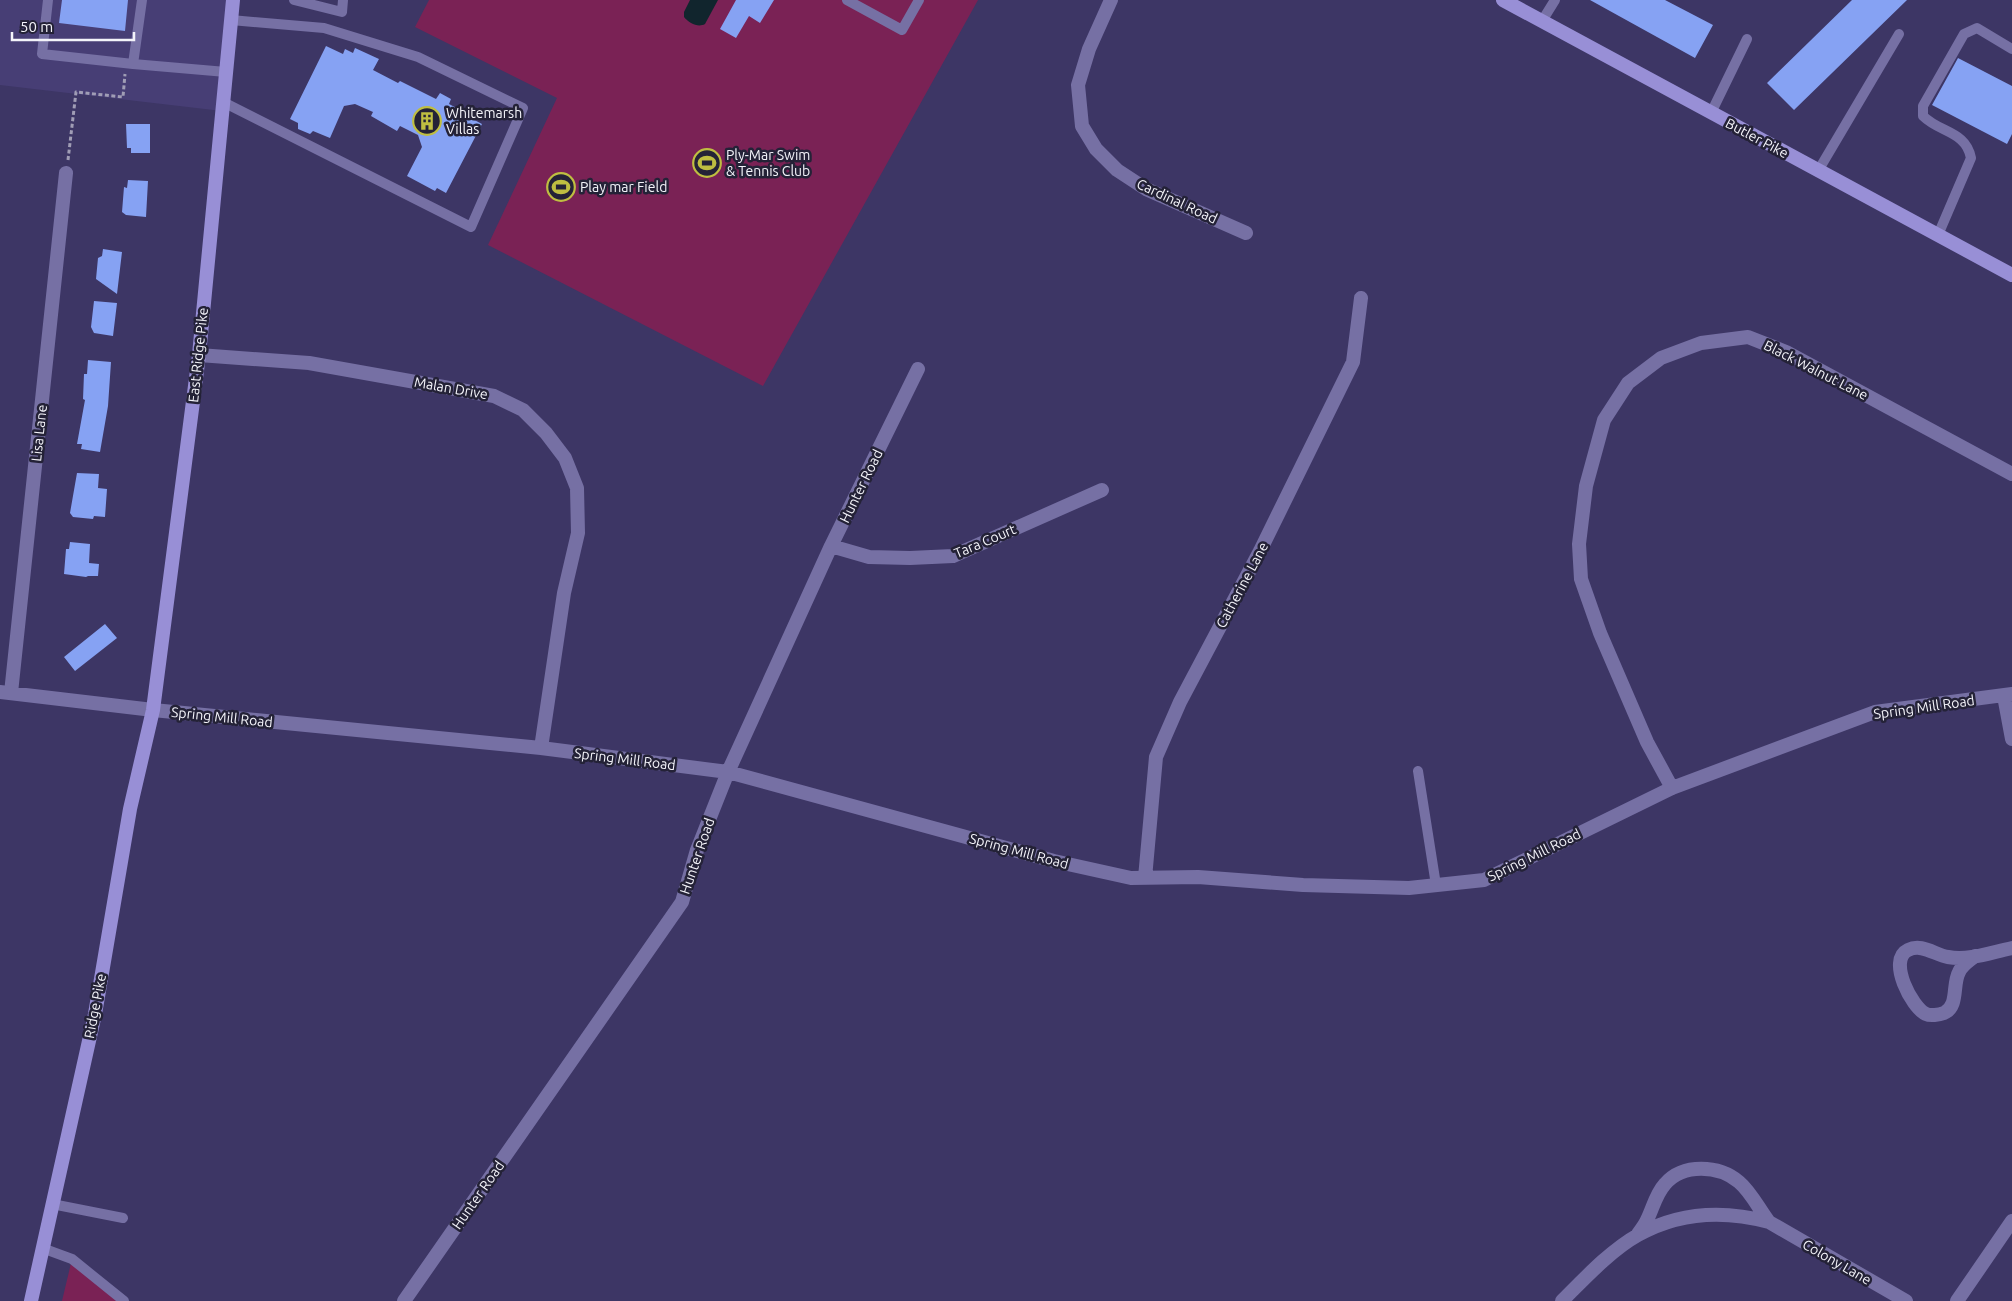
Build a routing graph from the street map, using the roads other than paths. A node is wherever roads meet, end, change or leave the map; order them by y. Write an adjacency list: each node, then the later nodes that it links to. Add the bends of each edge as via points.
1 (48, 0): 16 (lane, via 42,54)
2 (142, 0): 16 (lane)
3 (233, 0): 11 (main road, East Ridge Pike)
4 (294, 0): 5 (lane, via 342,12)
5 (343, 0)
6 (847, 0): 7 (lane, via 902,30)
7 (918, 0)
8 (1112, 0): 22 (street, Cardinal Road, via 1089,49 1078,85 1082,126 1096,149 1117,170 1146,189)
9 (1503, 0): 12 (main road, Butler Pike)
10 (1555, 0): 12 (lane)
11 (231, 20): 17 (main road, East Ridge Pike); 18 (lane, via 324,28 418,57 523,108 471,226)
12 (1542, 21): 19 (main road, Butler Pike)
13 (1898, 34): 20 (lane)
14 (1746, 39): 19 (lane)
15 (2012, 49): 23 (lane, via 1977,28 1964,34 1923,106 1923,116 1930,123 1962,138 1971,158)
16 (129, 64): 17 (lane)
17 (226, 72): 18 (main road, East Ridge Pike)
18 (223, 102): 26 (main road, East Ridge Pike)
19 (1711, 113): 20 (main road, Butler Pike)
20 (1818, 171): 23 (main road, Butler Pike)
21 (66, 173): 31 (street, Lisa Lane)
22 (1246, 233)
23 (1938, 235): 24 (main road, Butler Pike)
24 (2012, 275)
25 (1361, 298): 39 (street, Catherine Lane, via 1353,362 1260,551 1180,702 1156,757)
26 (199, 355): 33 (main road, East Ridge Pike); 35 (street, Malan Drive, via 309,363 494,396 523,410 546,433 566,458 576,488 578,533 564,594)
27 (918, 369): 30 (street, Hunter Road)
28 (2012, 474): 38 (street, Black Walnut Lane, via 1786,352 1748,337 1701,343 1661,358 1628,383 1604,420 1586,486 1579,544 1582,579 1600,633 1643,733)
29 (1102, 490): 30 (street, Tara Court, via 953,556 869,557)
30 (831, 546): 37 (street, Hunter Road)
31 (6, 693): 33 (street, Spring Mill Road)
32 (2008, 695): 34 (street); 38 (street, Spring Mill Road, via 1875,712)
33 (153, 710): 35 (street, Spring Mill Road); 43 (main road, Ridge Pike, via 130,809 95,1014)
34 (2012, 739)
35 (541, 748): 37 (street, Spring Mill Road)
36 (1418, 771): 40 (lane)
37 (728, 772): 39 (street, Spring Mill Road, via 1054,861 1131,878); 51 (street, Hunter Road, via 697,850 682,902)
38 (1672, 788): 40 (street, Spring Mill Road, via 1484,880)
39 (1145, 878): 40 (street, Spring Mill Road, via 1198,877 1303,885 1409,888)
40 (1436, 885)
41 (2012, 948): 42 (street)
42 (1975, 956): 42 (street, via 1948,957 1913,948 1901,956 1899,969 1921,1010 1927,1015 1941,1014 1952,1007 1958,973)
43 (52, 1204): 44 (lane); 48 (main road, Ridge Pike)
44 (123, 1218)
45 (2012, 1221): 54 (street)
46 (1768, 1222): 47 (street, Colony Lane, via 1718,1213 1687,1217); 47 (street, Colony Lane, via 1739,1182 1726,1173 1696,1168 1666,1182); 53 (street, Colony Lane)
47 (1637, 1235): 52 (street, Colony Lane)
48 (42, 1248): 49 (main road, Ridge Pike); 50 (lane, via 72,1260)
49 (31, 1301)
50 (124, 1301)
51 (404, 1301)
52 (1562, 1301)
53 (1906, 1301)
54 (1957, 1301)

